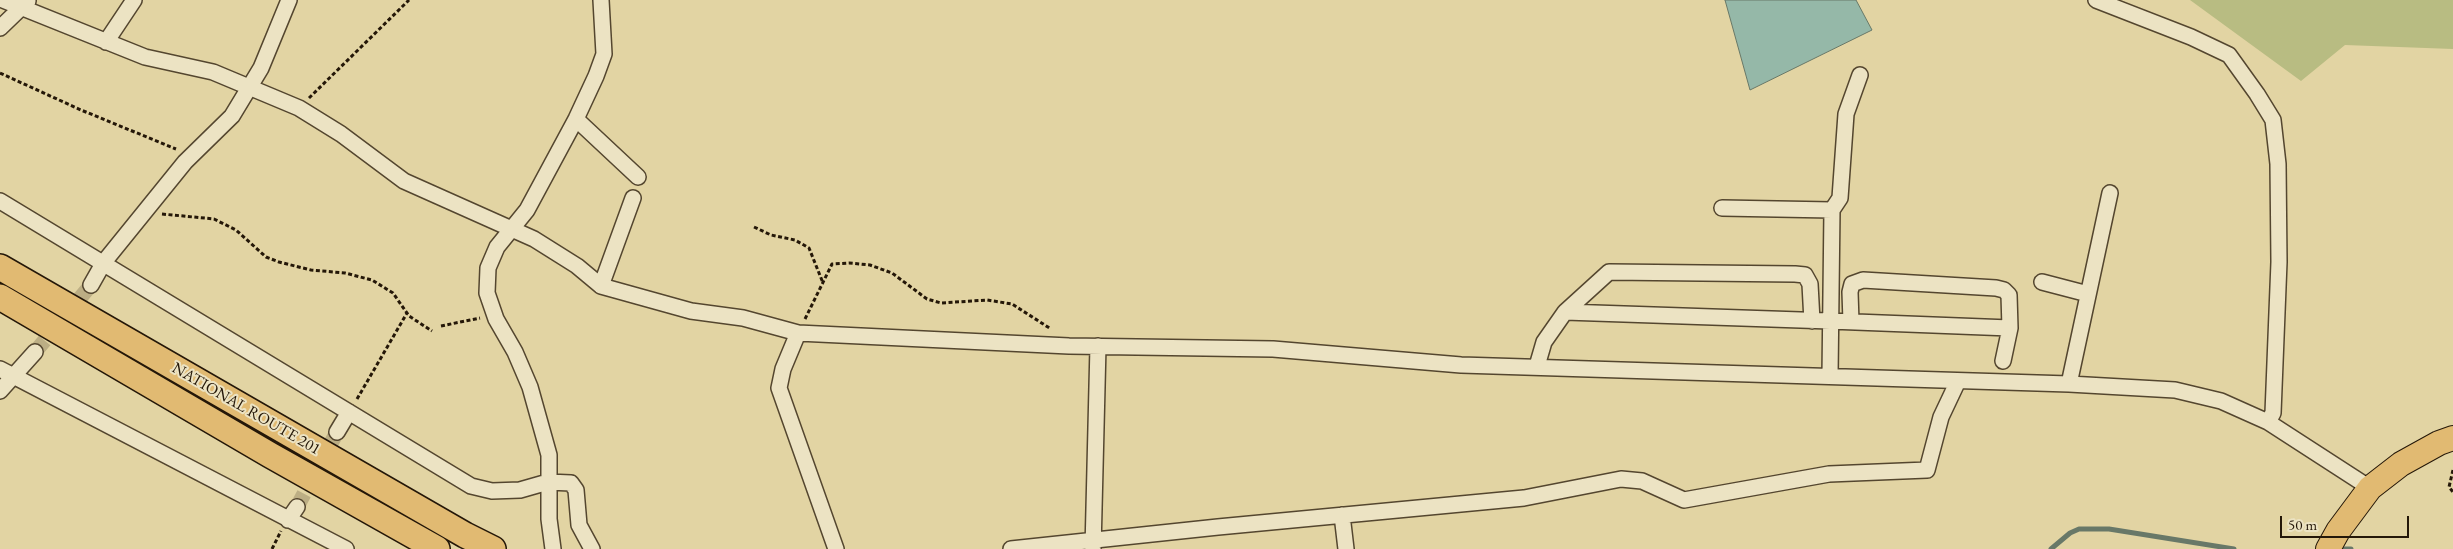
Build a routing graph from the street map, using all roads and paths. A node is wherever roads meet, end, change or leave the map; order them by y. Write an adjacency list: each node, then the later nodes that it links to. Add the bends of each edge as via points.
1 (3, 0): 7 (street)
2 (134, 0): 9 (street)
3 (289, 0): 12 (street)
4 (409, 0): 13 (path)
5 (601, 0): 14 (street, via 604,54)
6 (2096, 0): 54 (street, via 2229,55 2273,120 2278,164 2280,262 2273,413)
7 (25, 3): 8 (street); 9 (street)
8 (0, 28)
9 (106, 42): 12 (street, via 145,57 213,72)
10 (0, 73): 15 (path, via 81,110 173,146)
11 (1860, 75): 21 (street, via 1846,114 1840,198)
12 (250, 88): 13 (street); 15 (street, via 232,116)
13 (299, 108): 24 (street, via 341,134 404,181)
14 (576, 119): 16 (street); 24 (street)
15 (188, 160): 22 (street)
16 (638, 178)
17 (2110, 193): 31 (street)
18 (633, 198): 30 (street)
19 (0, 201): 25 (street)
20 (1722, 208): 21 (street)
21 (1832, 210): 37 (street)
22 (145, 214): 25 (street); 34 (path, via 214,219 224,223 266,257 312,270 372,280 393,293)
23 (754, 227): 28 (path, via 809,248)
24 (513, 230): 30 (street, via 577,266); 35 (street, via 497,247 488,268 487,293)
25 (104, 262): 29 (street); 53 (street)
26 (0, 267): 68 (highway, NATIONAL ROUTE 201)
27 (2042, 282): 31 (street)
28 (823, 284): 42 (path); 43 (path, via 832,264 870,265 892,273 927,299 942,303 987,300 1012,304 1034,316)
29 (91, 285)
30 (601, 286): 42 (street, via 691,312 743,318)
31 (2088, 294): 51 (street)
32 (0, 297): 67 (highway, NATIONAL ROUTE 201)
33 (1565, 312): 36 (street); 36 (street, via 1609,272 1795,274 1805,275 1810,284); 47 (street, via 1544,342)
34 (407, 313): 41 (path); 53 (path)
35 (495, 315): 39 (path); 58 (street, via 530,387 549,455)
36 (1812, 320): 37 (street)
37 (1830, 321): 38 (street); 49 (street)
38 (1851, 322): 40 (street); 40 (street, via 1852,284 1863,280 2004,290 2009,295)
39 (441, 326)
40 (2010, 328): 46 (street)
41 (432, 331)
42 (798, 333): 43 (street); 71 (street, via 779,388)
43 (1069, 346): 44 (street)
44 (1098, 346): 47 (street, via 1273,349 1461,365); 65 (street)
45 (35, 352): 48 (street)
46 (2003, 361)
47 (1537, 366): 49 (street)
48 (6, 373): 52 (street); 63 (street)
49 (1830, 376): 50 (street)
50 (1958, 381): 51 (street); 62 (street, via 1941,417 1927,470 1829,474 1684,500 1642,481 1621,479 1524,498)
51 (2069, 384): 54 (street, via 2175,390 2221,401)
52 (0, 391)
53 (349, 412): 55 (street); 58 (street, via 471,486 492,491 520,490)
54 (2268, 422): 59 (street)
55 (337, 432)
56 (2453, 438): 59 (main road, via 2401,464)
57 (2453, 470): 60 (path, via 2449,487)
58 (548, 482): 69 (street); 70 (street, via 571,483 576,490 580,525)
59 (2370, 488): 64 (main road)
60 (2453, 492)
61 (297, 507): 63 (street)
62 (1342, 515): 65 (street); 73 (street)
63 (288, 520): 66 (street)
64 (2331, 543)
65 (1093, 545): 72 (street)
66 (346, 549)
67 (437, 549)
68 (493, 549)
69 (553, 549)
70 (592, 549)
71 (836, 549)
72 (1011, 549)
73 (1346, 549)

